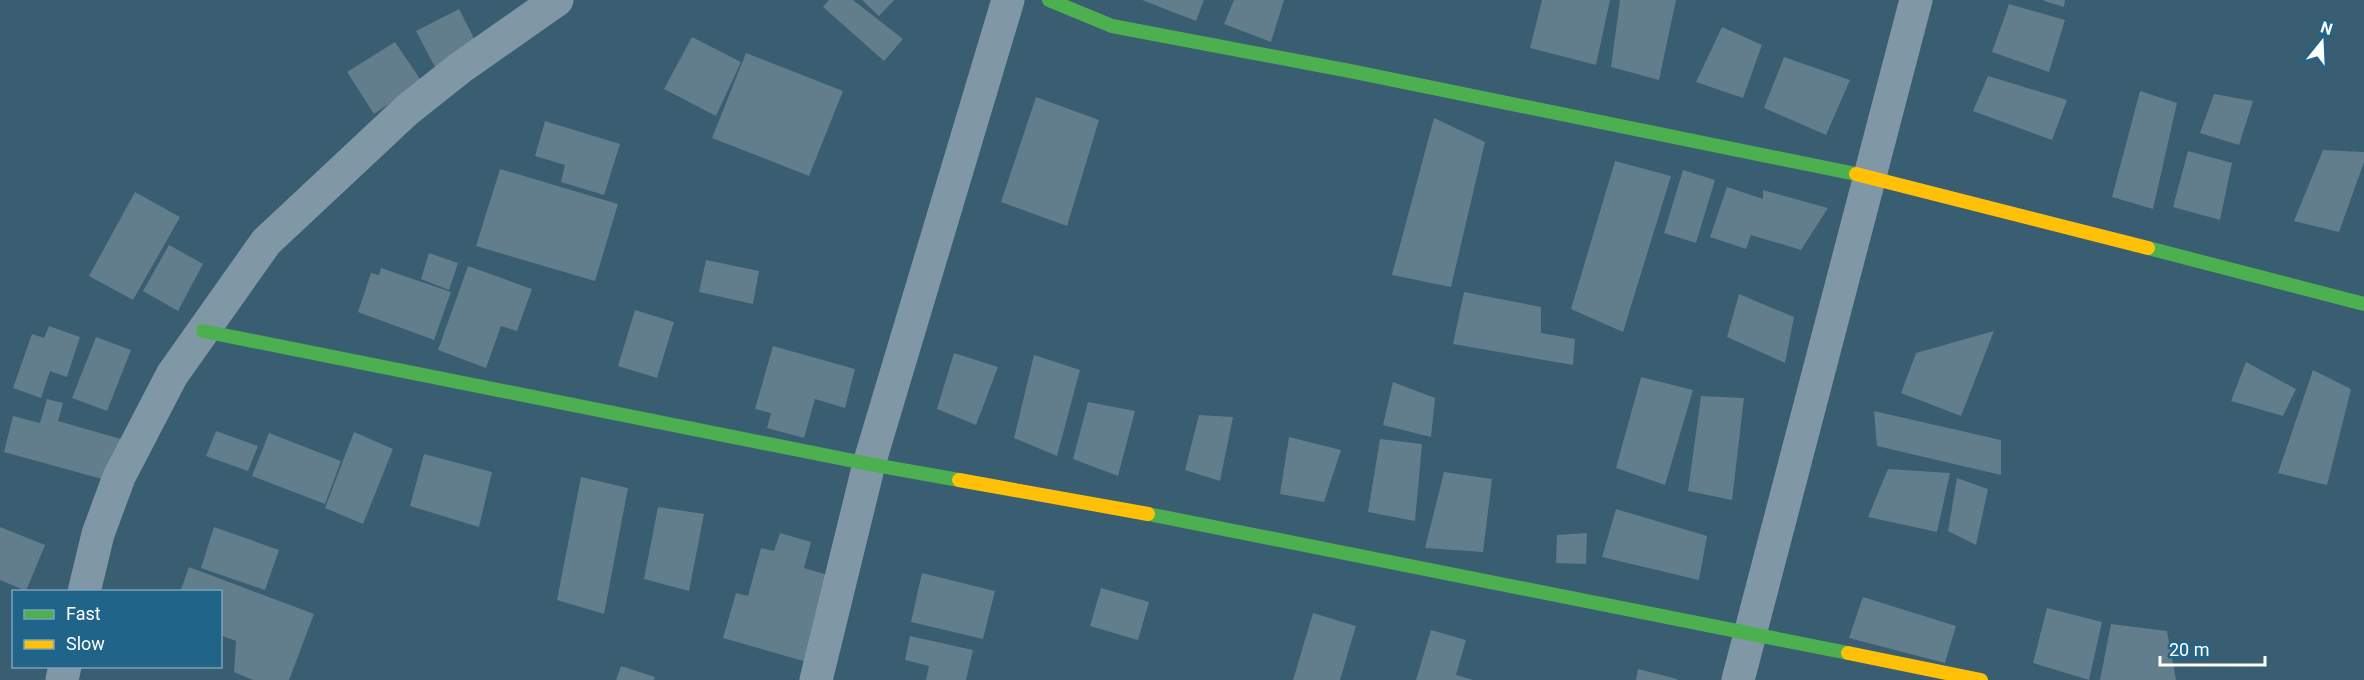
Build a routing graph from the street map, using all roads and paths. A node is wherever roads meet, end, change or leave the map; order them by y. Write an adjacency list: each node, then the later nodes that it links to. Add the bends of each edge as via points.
1 (557, 0): 7 (street, via 407,110 340,172 266,242)
2 (1008, 0): 8 (street)
3 (1049, 0): 5 (street, via 1112,26)
4 (1916, 0): 5 (street)
5 (1869, 177): 6 (street); 10 (street)
6 (2364, 304)
7 (203, 331): 8 (street); 9 (street, via 172,375 119,477 98,534)
8 (869, 464): 10 (street, via 1228,528); 11 (street)
9 (84, 590)
10 (1749, 634): 12 (street); 13 (street)
11 (816, 680)
12 (1737, 680)
13 (1981, 680)

